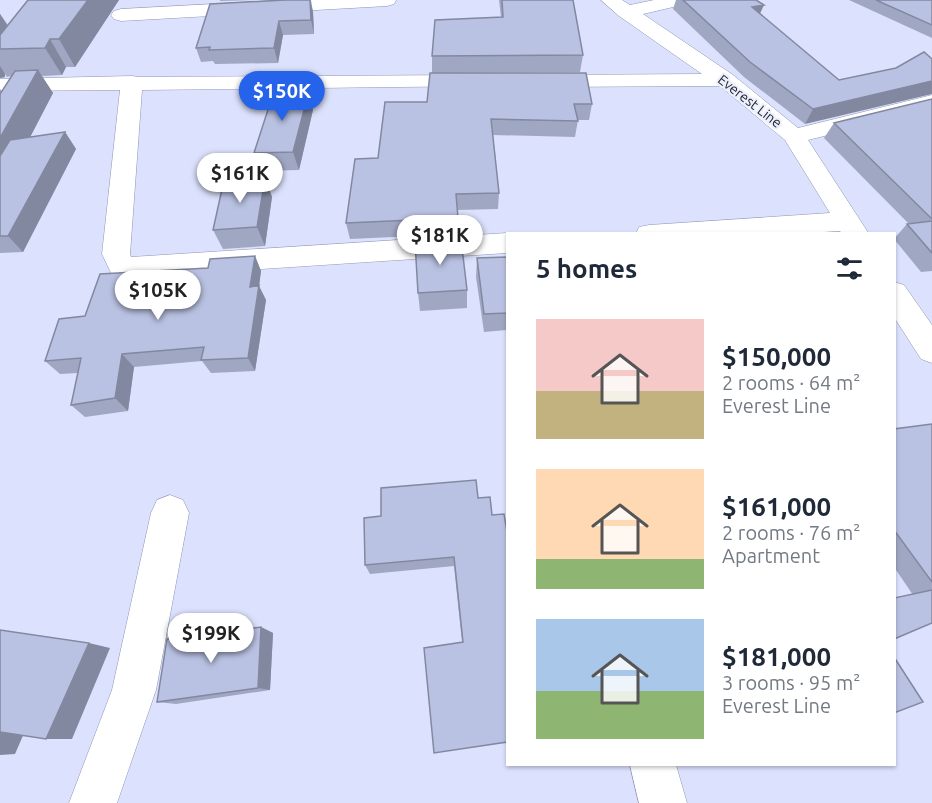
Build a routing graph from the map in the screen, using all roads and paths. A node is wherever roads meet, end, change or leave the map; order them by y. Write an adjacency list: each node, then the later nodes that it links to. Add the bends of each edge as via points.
1 (387, 0): 4 (street)
2 (679, 0): 3 (street)
3 (618, 6): 5 (street, Everest Line)
4 (121, 15)
5 (725, 80): 7 (street); 11 (street, Everest Line)
6 (500, 81): 8 (street)
7 (524, 81)
8 (132, 82): 9 (street); 14 (street, via 116,254 122,268)
9 (11, 91)
10 (932, 102): 11 (street)
11 (794, 136): 12 (street, Everest Line)
12 (852, 227): 13 (street)
13 (708, 232)
14 (506, 243)
15 (896, 296): 16 (street)
16 (918, 333)
17 (170, 513): 19 (street, via 134,690)
18 (653, 766): 20 (street)
19 (93, 803)
20 (663, 803)

